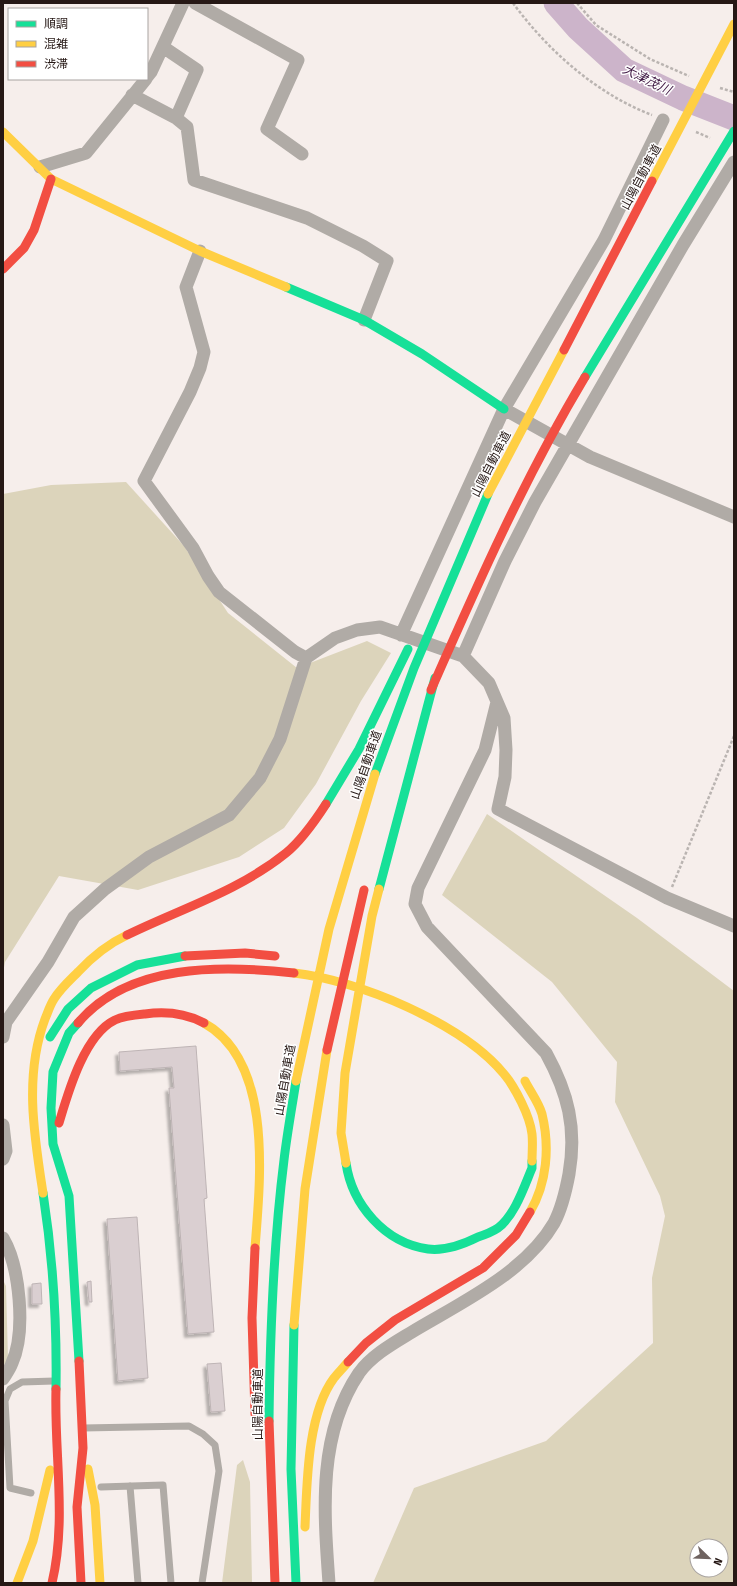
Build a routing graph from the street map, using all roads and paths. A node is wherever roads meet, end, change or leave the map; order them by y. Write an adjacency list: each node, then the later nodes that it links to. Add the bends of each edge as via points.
1 (183, 3): 6 (street)
2 (195, 3): 19 (street, via 298,60 267,129)
3 (513, 3): 14 (path, via 547,44 578,72 604,91)
4 (577, 3): 8 (path, via 596,25 650,59)
5 (734, 24): 28 (main road, 山陽自動車道)
6 (163, 47): 7 (street); 13 (street, via 197,70)
7 (148, 74)
8 (690, 76)
9 (144, 80): 12 (street)
10 (717, 87): 11 (path)
11 (734, 92)
12 (132, 95): 13 (street); 21 (street, via 86,154)
13 (176, 118): 25 (street, via 187,127 194,180 308,218 363,246 386,261)
14 (663, 120): 26 (street, via 604,240)
15 (692, 131): 18 (path)
16 (3, 132): 21 (main road)
17 (734, 132): 35 (main road, via 581,384 528,479)
18 (713, 139)
19 (302, 154)
20 (734, 162): 27 (street)
21 (40, 167): 22 (main road)
22 (51, 179): 23 (main road); 24 (main road, via 31,236 24,248)
23 (200, 251): 25 (main road); 34 (street, via 186,287 204,352 190,392 144,481 193,548 219,592)
24 (3, 269)
25 (364, 320): 26 (main road, via 422,354)
26 (504, 408): 27 (street); 32 (street)
27 (568, 445): 29 (street, via 590,457); 33 (street, via 505,561)
28 (488, 494): 30 (main road); 71 (main road, 山陽自動車道, via 414,668 370,787 329,929 299,1065 284,1159 270,1338 269,1435)
29 (734, 517)
30 (434, 595)
31 (417, 629): 46 (main road, via 368,734 313,824 287,852 250,878 122,938 84,965 52,1000 40,1031)
32 (401, 635): 33 (street); 34 (street, via 380,627 357,630 336,638)
33 (463, 656): 36 (street, via 489,683)
34 (306, 658): 45 (street, via 280,739 260,778 229,815 150,857 105,889 74,917 48,962 6,1022)
35 (436, 678): 38 (main road); 49 (main road, via 372,916 345,1073 342,1133 347,1172 358,1198 369,1217 392,1236 429,1249 471,1241 498,1228 516,1206 532,1168 532,1133 521,1102 504,1074 478,1048 432,1019 379,994 342,982 297,973 251,968 167,974 124,987 90,1008 69,1033 53,1072)
36 (497, 702): 40 (street, via 504,718 506,750 505,777 498,809); 72 (street, via 485,750 418,888 415,904 427,927 546,1053 558,1076 570,1114 571,1159 566,1192 554,1222 540,1243 523,1261 496,1281 384,1349 360,1372 334,1426 328,1456 325,1529)
37 (734, 736): 40 (path)
38 (399, 775)
39 (367, 877): 62 (main road, via 326,1053 308,1166 296,1276 290,1479)
40 (667, 898): 41 (street)
41 (734, 926)
42 (284, 957): 46 (main road, via 245,953 189,955 137,965 91,988 68,1009)
43 (314, 962): 44 (main road)
44 (371, 976)
45 (3, 1037)
46 (34, 1061): 53 (main road, via 31,1097 55,1306)
47 (522, 1074): 62 (main road, via 542,1113 546,1161 537,1200 516,1235 483,1268 395,1320 366,1343 333,1379 320,1408 309,1457 306,1521)
48 (3, 1125): 50 (street, via 6,1151)
49 (53, 1144): 54 (main road, via 77,1067 91,1043 112,1021 154,1012 175,1012 197,1019 217,1031 229,1043 240,1060 249,1082 260,1145 252,1288); 55 (main road, via 69,1196)
50 (3, 1159)
51 (3, 1238): 52 (street, via 8,1246 17,1280 20,1331 13,1363)
52 (3, 1379)
53 (57, 1380): 56 (main road); 60 (lane, via 22,1382 10,1389 6,1401 10,1488)
54 (256, 1424)
55 (83, 1428): 57 (main road); 69 (lane, via 189,1426 215,1445 219,1471)
56 (55, 1443): 63 (main road, via 28,1562); 64 (main road, via 61,1512 57,1567)
57 (83, 1448): 65 (main road, via 77,1507); 66 (main road, via 95,1506)
58 (130, 1486): 59 (lane); 67 (lane); 68 (lane, via 164,1485)
59 (102, 1487)
60 (31, 1493)
61 (264, 1547): 70 (main road)
62 (296, 1582)
63 (17, 1583)
64 (52, 1583)
65 (81, 1583)
66 (100, 1583)
67 (138, 1583)
68 (171, 1583)
69 (202, 1583)
70 (268, 1583)
71 (275, 1583)
72 (329, 1583)

